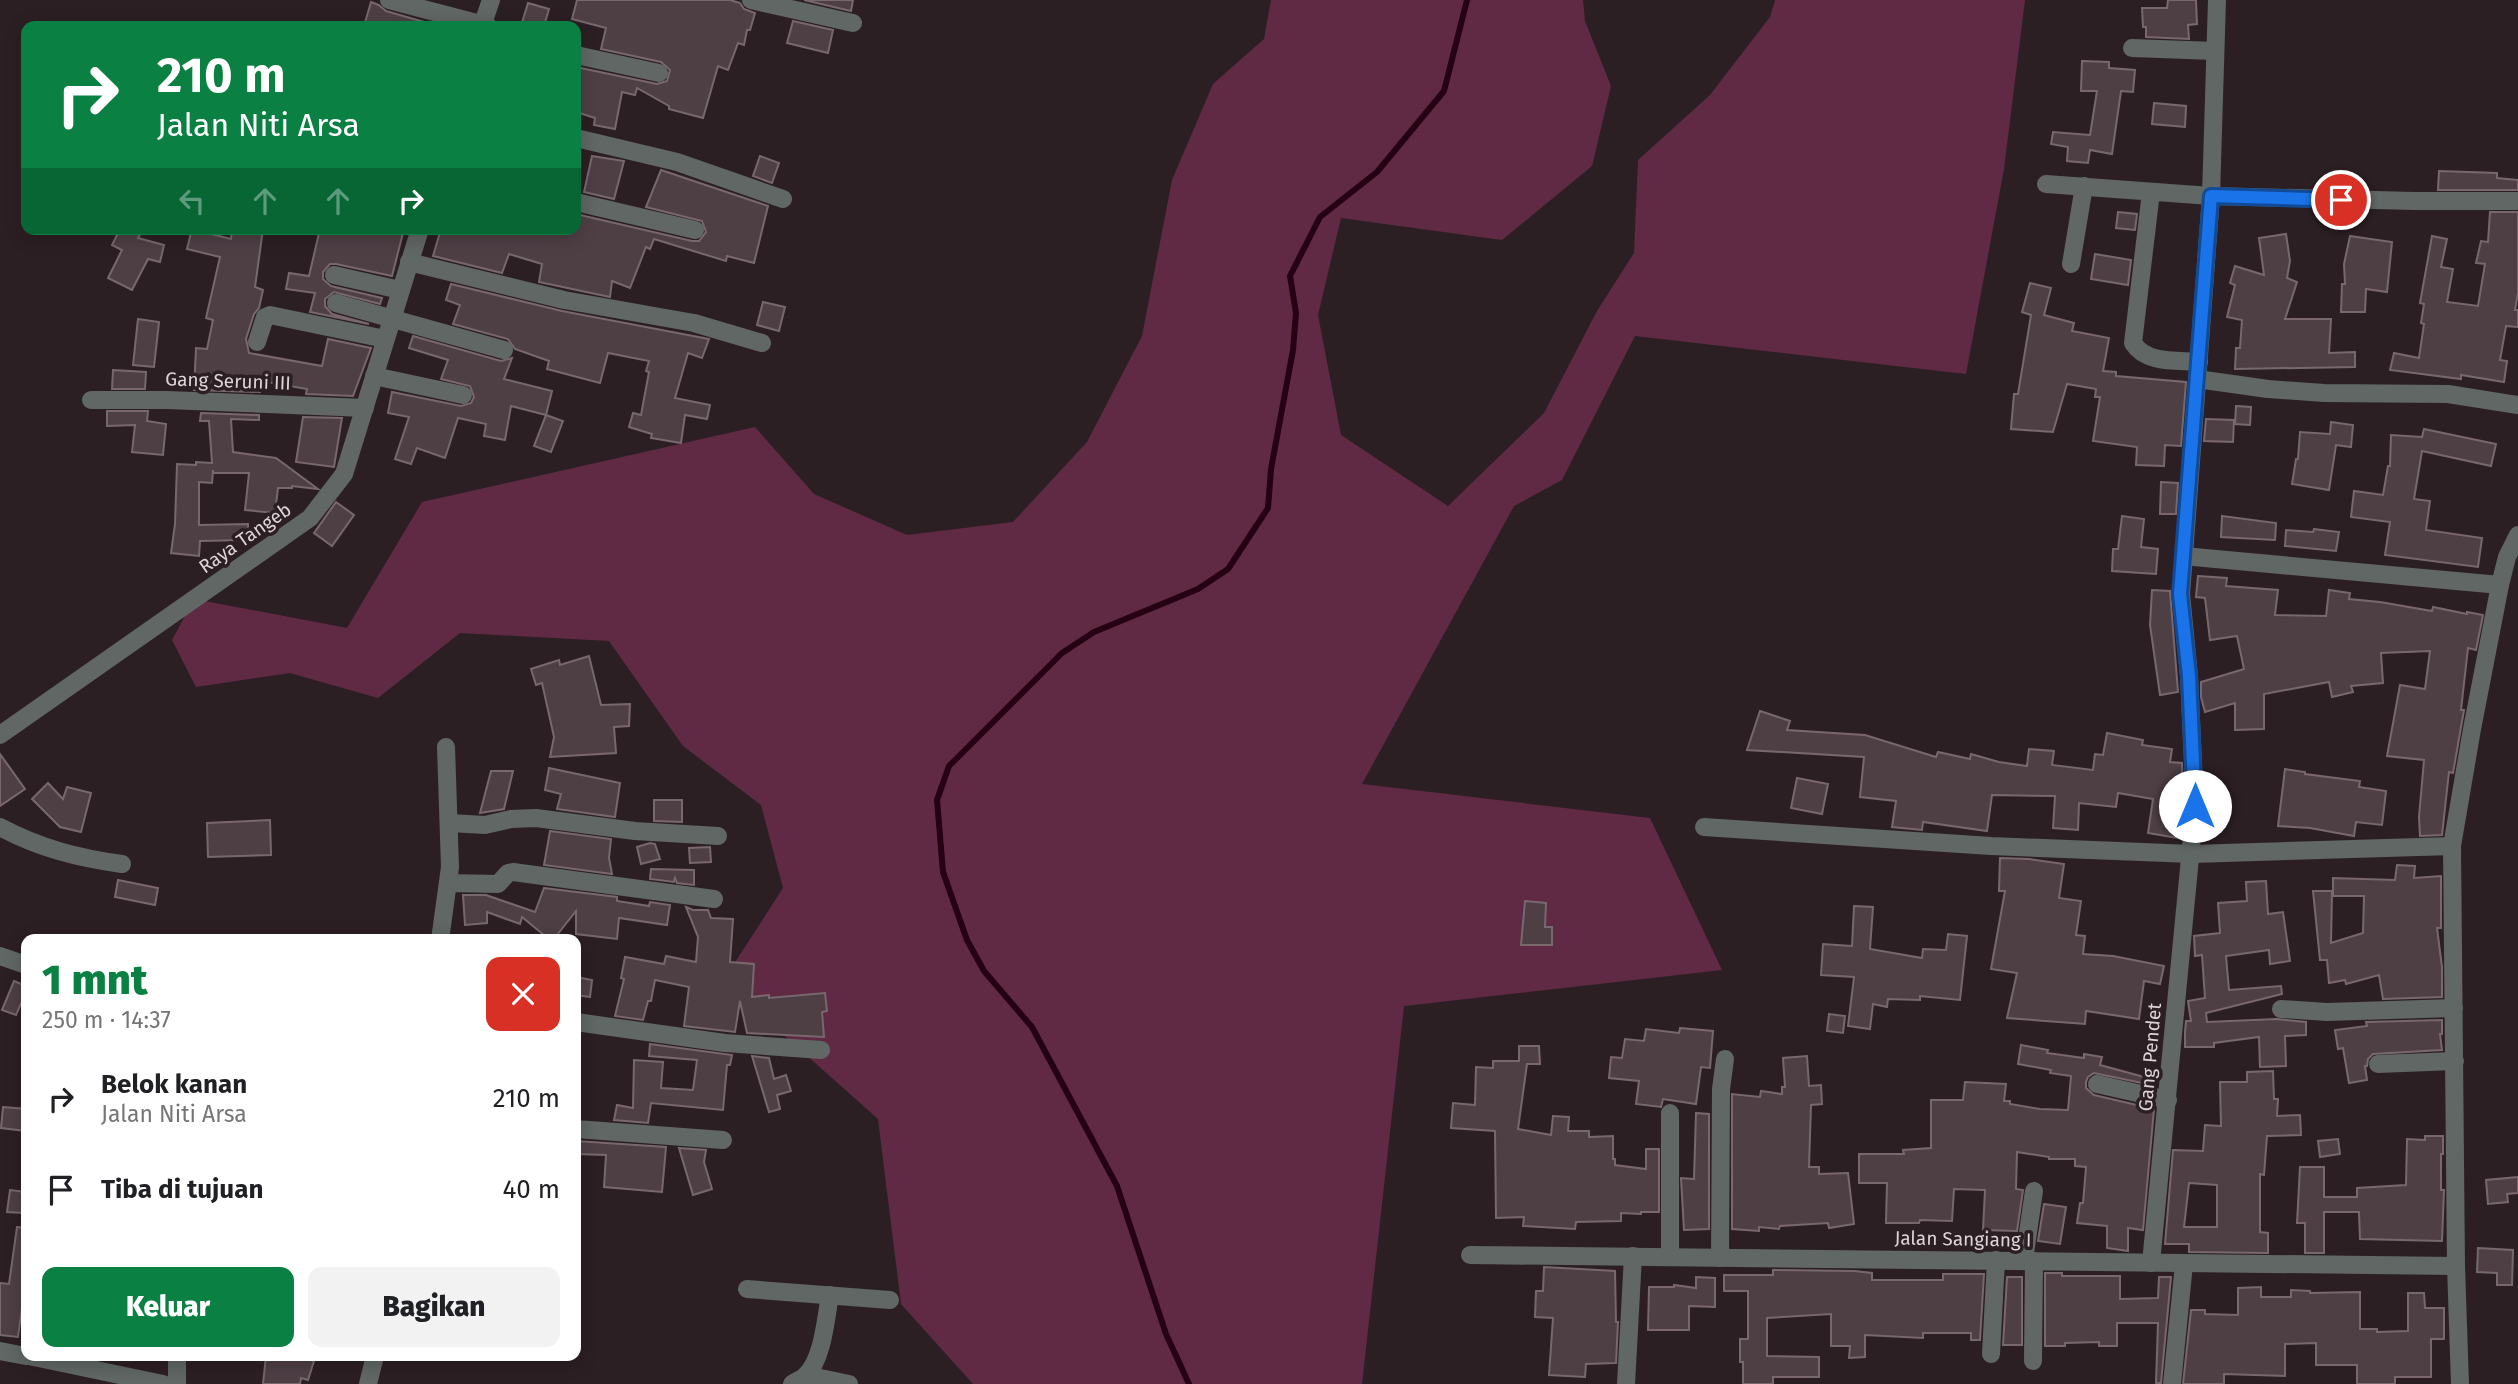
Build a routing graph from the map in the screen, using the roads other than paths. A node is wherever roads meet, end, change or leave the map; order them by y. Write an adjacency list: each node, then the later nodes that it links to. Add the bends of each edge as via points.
1 (389, 0): 5 (street)
2 (491, 0): 6 (street)
3 (751, 0): 7 (street)
4 (2217, 0): 9 (street, Gang Pendet)
5 (466, 21)
6 (485, 21)
7 (853, 23)
8 (2132, 48): 9 (street)
9 (2215, 51): 16 (street, Gang Pendet)
10 (581, 56): 11 (street)
11 (659, 73)
12 (581, 139): 17 (street, via 677,162)
13 (2046, 184): 14 (street)
14 (2084, 186): 15 (street); 23 (street)
15 (2151, 192): 16 (street); 32 (street, via 2133,343 2150,357)
16 (2211, 196): 18 (street); 32 (street, Gang Pendet)
17 (783, 199)
18 (2518, 201)
19 (581, 203): 20 (street)
20 (695, 230)
21 (418, 235): 22 (street, Raya Tangeb)
22 (409, 261): 25 (street, Raya Tangeb); 30 (street, via 564,300 694,323)
23 (2071, 264)
24 (334, 275): 25 (street)
25 (400, 290): 27 (street, Raya Tangeb)
26 (336, 303): 27 (street)
27 (392, 317): 28 (street, Raya Tangeb); 31 (street)
28 (385, 339): 29 (street, via 270,315 265,317); 33 (street, Raya Tangeb)
29 (257, 342)
30 (762, 343)
31 (504, 350)
32 (2198, 371): 36 (street, via 2268,388 2448,394); 39 (street, Gang Pendet)
33 (374, 376): 34 (street); 37 (street, Raya Tangeb)
34 (463, 395)
35 (91, 400): 37 (street, Gang Seruni III)
36 (2518, 405)
37 (365, 408): 41 (street, Raya Tangeb, via 344,474 310,518)
38 (2518, 535): 40 (street)
39 (2183, 556): 40 (street); 48 (street, Gang Pendet, via 2180,594 2195,768)
40 (2500, 585): 47 (street)
41 (0, 735)
42 (446, 747): 43 (street)
43 (450, 823): 46 (street, via 485,825 536,818); 50 (street)
44 (0, 827): 49 (street, via 40,846)
45 (1704, 827): 48 (street)
46 (718, 836)
47 (2452, 846): 48 (street); 55 (street)
48 (2192, 854): 63 (street, Gang Pendet)
49 (122, 864)
50 (448, 883): 51 (street, via 498,884 513,872); 52 (street)
51 (714, 899)
52 (441, 934)
53 (0, 956): 54 (street)
54 (21, 963)
55 (2454, 1007): 56 (street, via 2327,1012); 60 (street)
56 (2281, 1009)
57 (581, 1023): 58 (street, via 725,1043)
58 (821, 1050)
59 (1725, 1059): 71 (street)
60 (2455, 1061): 61 (street); 76 (street)
61 (2378, 1065)
62 (2097, 1084): 63 (street)
63 (2168, 1100): 74 (street, Gang Pendet)
64 (1670, 1113): 70 (street)
65 (581, 1129): 66 (street)
66 (723, 1140)
67 (2034, 1191): 73 (street)
68 (1470, 1255): 69 (street, Jalan Sangiang I)
69 (1633, 1255): 70 (street, Jalan Sangiang I); 93 (street)
70 (1670, 1256): 71 (street, Jalan Sangiang I)
71 (1720, 1258): 72 (street, Jalan Sangiang I)
72 (1996, 1260): 73 (street, Jalan Sangiang I); 81 (street)
73 (2029, 1260): 74 (street, Jalan Sangiang I); 86 (street)
74 (2151, 1263): 75 (street, Jalan Sangiang I)
75 (2184, 1264): 76 (street, Jalan Sangiang I); 94 (street)
76 (2456, 1266): 95 (street)
77 (747, 1289): 78 (street)
78 (830, 1295): 79 (street); 88 (street, via 814,1364)
79 (890, 1300)
80 (0, 1351): 82 (street)
81 (1991, 1354)
82 (21, 1355)
83 (43, 1361): 87 (street)
84 (177, 1361): 90 (street)
85 (374, 1361): 91 (street)
86 (2033, 1361)
87 (87, 1376): 89 (street)
88 (799, 1380): 92 (street)
89 (163, 1384)
90 (177, 1384)
91 (368, 1384)
92 (849, 1384)
93 (1626, 1384)
94 (2172, 1384)
95 (2460, 1384)

